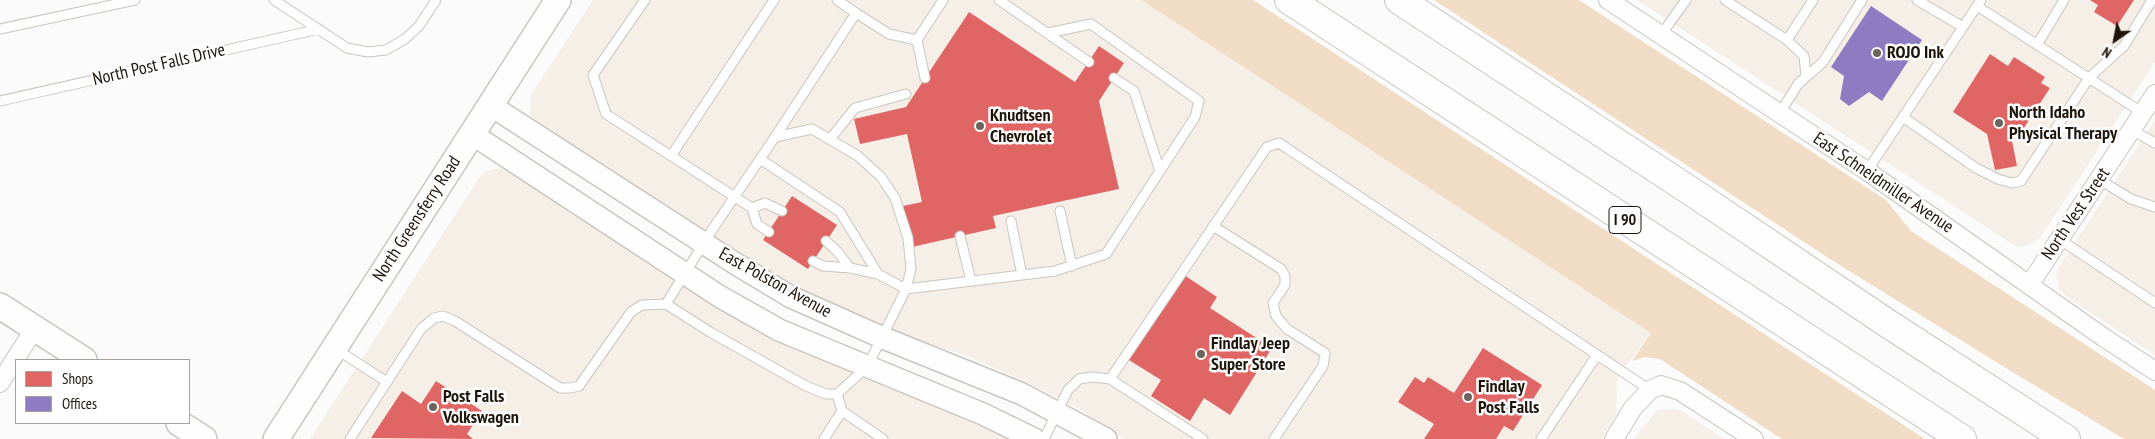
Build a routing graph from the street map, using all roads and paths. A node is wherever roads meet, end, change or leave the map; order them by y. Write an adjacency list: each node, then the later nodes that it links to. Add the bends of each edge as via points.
1 (135, 0): 23 (lane)
2 (274, 0): 24 (lane)
3 (436, 0): 24 (lane, via 418,26 386,50 368,52 347,48)
4 (558, 0): 38 (main road, North Greensferry Road)
5 (645, 0): 47 (lane, via 593,75 606,114)
6 (774, 0): 47 (lane)
7 (836, 0): 21 (lane)
8 (943, 0): 27 (lane)
9 (999, 0): 25 (lane)
10 (1289, 0): 107 (highway, I 90)
11 (1399, 0): 76 (highway)
12 (1608, 0): 26 (street, East Schneidmiller Avenue)
13 (1686, 0): 26 (lane)
14 (1725, 0): 28 (lane)
15 (1813, 0): 28 (lane)
16 (1862, 0): 31 (lane, via 1824,62)
17 (1917, 0): 22 (lane)
18 (2064, 0): 29 (lane)
19 (2152, 0): 34 (lane, via 2124,46)
20 (1979, 3): 22 (lane); 29 (lane)
21 (856, 13): 27 (lane, via 889,34); 44 (lane)
22 (1963, 27): 41 (lane)
23 (0, 29)
24 (319, 30): 37 (lane, North Post Falls Drive)
25 (1048, 33): 30 (lane); 49 (lane, via 1091,24 1199,101 1195,117)
26 (1661, 35): 39 (street, East Schneidmiller Avenue)
27 (917, 40): 32 (lane)
28 (1787, 40): 31 (lane, via 1804,56)
29 (2037, 45): 34 (lane)
30 (1088, 62)
31 (1806, 77): 39 (lane)
32 (926, 78)
33 (1114, 78): 49 (lane, via 1134,91)
34 (2089, 78): 40 (lane); 41 (lane, via 2021,181 2012,183 1976,168)
35 (906, 94): 45 (lane, via 856,108)
36 (2155, 94): 40 (street, North Vest Street)
37 (0, 101)
38 (490, 105): 43 (main road, North Greensferry Road); 63 (street, East Polston Avenue)
39 (1780, 113): 50 (street, East Schneidmiller Avenue)
40 (2143, 113): 42 (street, North Vest Street)
41 (1903, 117): 50 (lane)
42 (2132, 130): 46 (lane); 51 (street, North Vest Street)
43 (472, 134): 67 (street, East Polston Avenue); 79 (main road, North Greensferry Road)
44 (775, 137): 45 (lane, via 812,128); 48 (lane)
45 (831, 138): 72 (lane, via 881,177 895,198 908,238 911,269)
46 (2155, 143)
47 (671, 156): 52 (lane)
48 (760, 159): 52 (lane); 68 (lane, via 840,212)
49 (1160, 171): 65 (lane, via 1106,254)
50 (1867, 171): 71 (street, East Schneidmiller Avenue)
51 (2100, 180): 53 (lane, via 2131,200); 61 (street, North Vest Street)
52 (734, 198): 54 (lane); 63 (lane)
53 (2155, 206)
54 (752, 208): 55 (lane, via 765,203); 59 (lane, via 758,224)
55 (782, 211)
56 (1060, 211): 65 (lane)
57 (1011, 221): 69 (lane)
58 (1213, 226): 80 (lane, via 1267,147 1279,143); 86 (lane); 103 (lane, via 1281,269 1285,285 1273,303 1276,316 1287,329 1325,353 1323,366)
59 (769, 232)
60 (960, 236): 70 (lane)
61 (2059, 239): 71 (street, North Vest Street); 73 (lane)
62 (826, 241): 66 (lane)
63 (704, 243): 67 (lane); 78 (street, East Polston Avenue, via 791,296)
64 (813, 261): 66 (lane, via 823,266)
65 (1072, 266): 69 (lane)
66 (850, 268): 68 (lane)
67 (684, 273): 74 (lane); 84 (street, East Polston Avenue, via 779,330)
68 (878, 274): 72 (lane)
69 (1022, 275): 70 (lane)
70 (971, 282): 72 (lane)
71 (2030, 284): 85 (street, East Schneidmiller Avenue)
72 (906, 289): 78 (lane)
73 (2155, 303)
74 (666, 304): 87 (lane, via 642,305 631,312 579,386 560,388 473,331 442,316 434,318 421,330); 90 (lane, via 806,386 826,394)
75 (1, 307): 77 (main road)
76 (1887, 323): 108 (highway); 109 (highway)
77 (35, 328): 82 (street); 83 (main road)
78 (881, 337): 84 (lane); 92 (street, East Polston Avenue, via 1022,394)
79 (334, 348): 87 (lane); 95 (main road, North Greensferry Road)
80 (1597, 355): 89 (lane); 104 (lane)
81 (15, 359): 88 (street)
82 (15, 359)
83 (82, 359)
84 (867, 367): 90 (lane); 99 (street, East Polston Avenue, via 983,414)
85 (2155, 371)
86 (1110, 379): 92 (lane, via 1079,379 1068,390); 102 (lane)
87 (387, 382): 96 (lane)
88 (0, 383)
89 (1650, 390): 105 (street); 106 (street, via 1661,385 1680,391)
90 (837, 394): 91 (lane)
91 (842, 411): 97 (lane); 98 (lane)
92 (1058, 412): 100 (lane); 101 (street, East Polston Avenue)
93 (181, 424): 94 (main road)
94 (204, 439)
95 (276, 439)
96 (350, 439)
97 (824, 439)
98 (883, 439)
99 (1034, 439)
100 (1044, 439)
101 (1106, 439)
102 (1203, 439)
103 (1274, 439)
104 (1541, 439)
105 (1614, 439)
106 (1754, 439)
107 (1962, 439)
108 (2066, 439)
109 (2089, 439)

